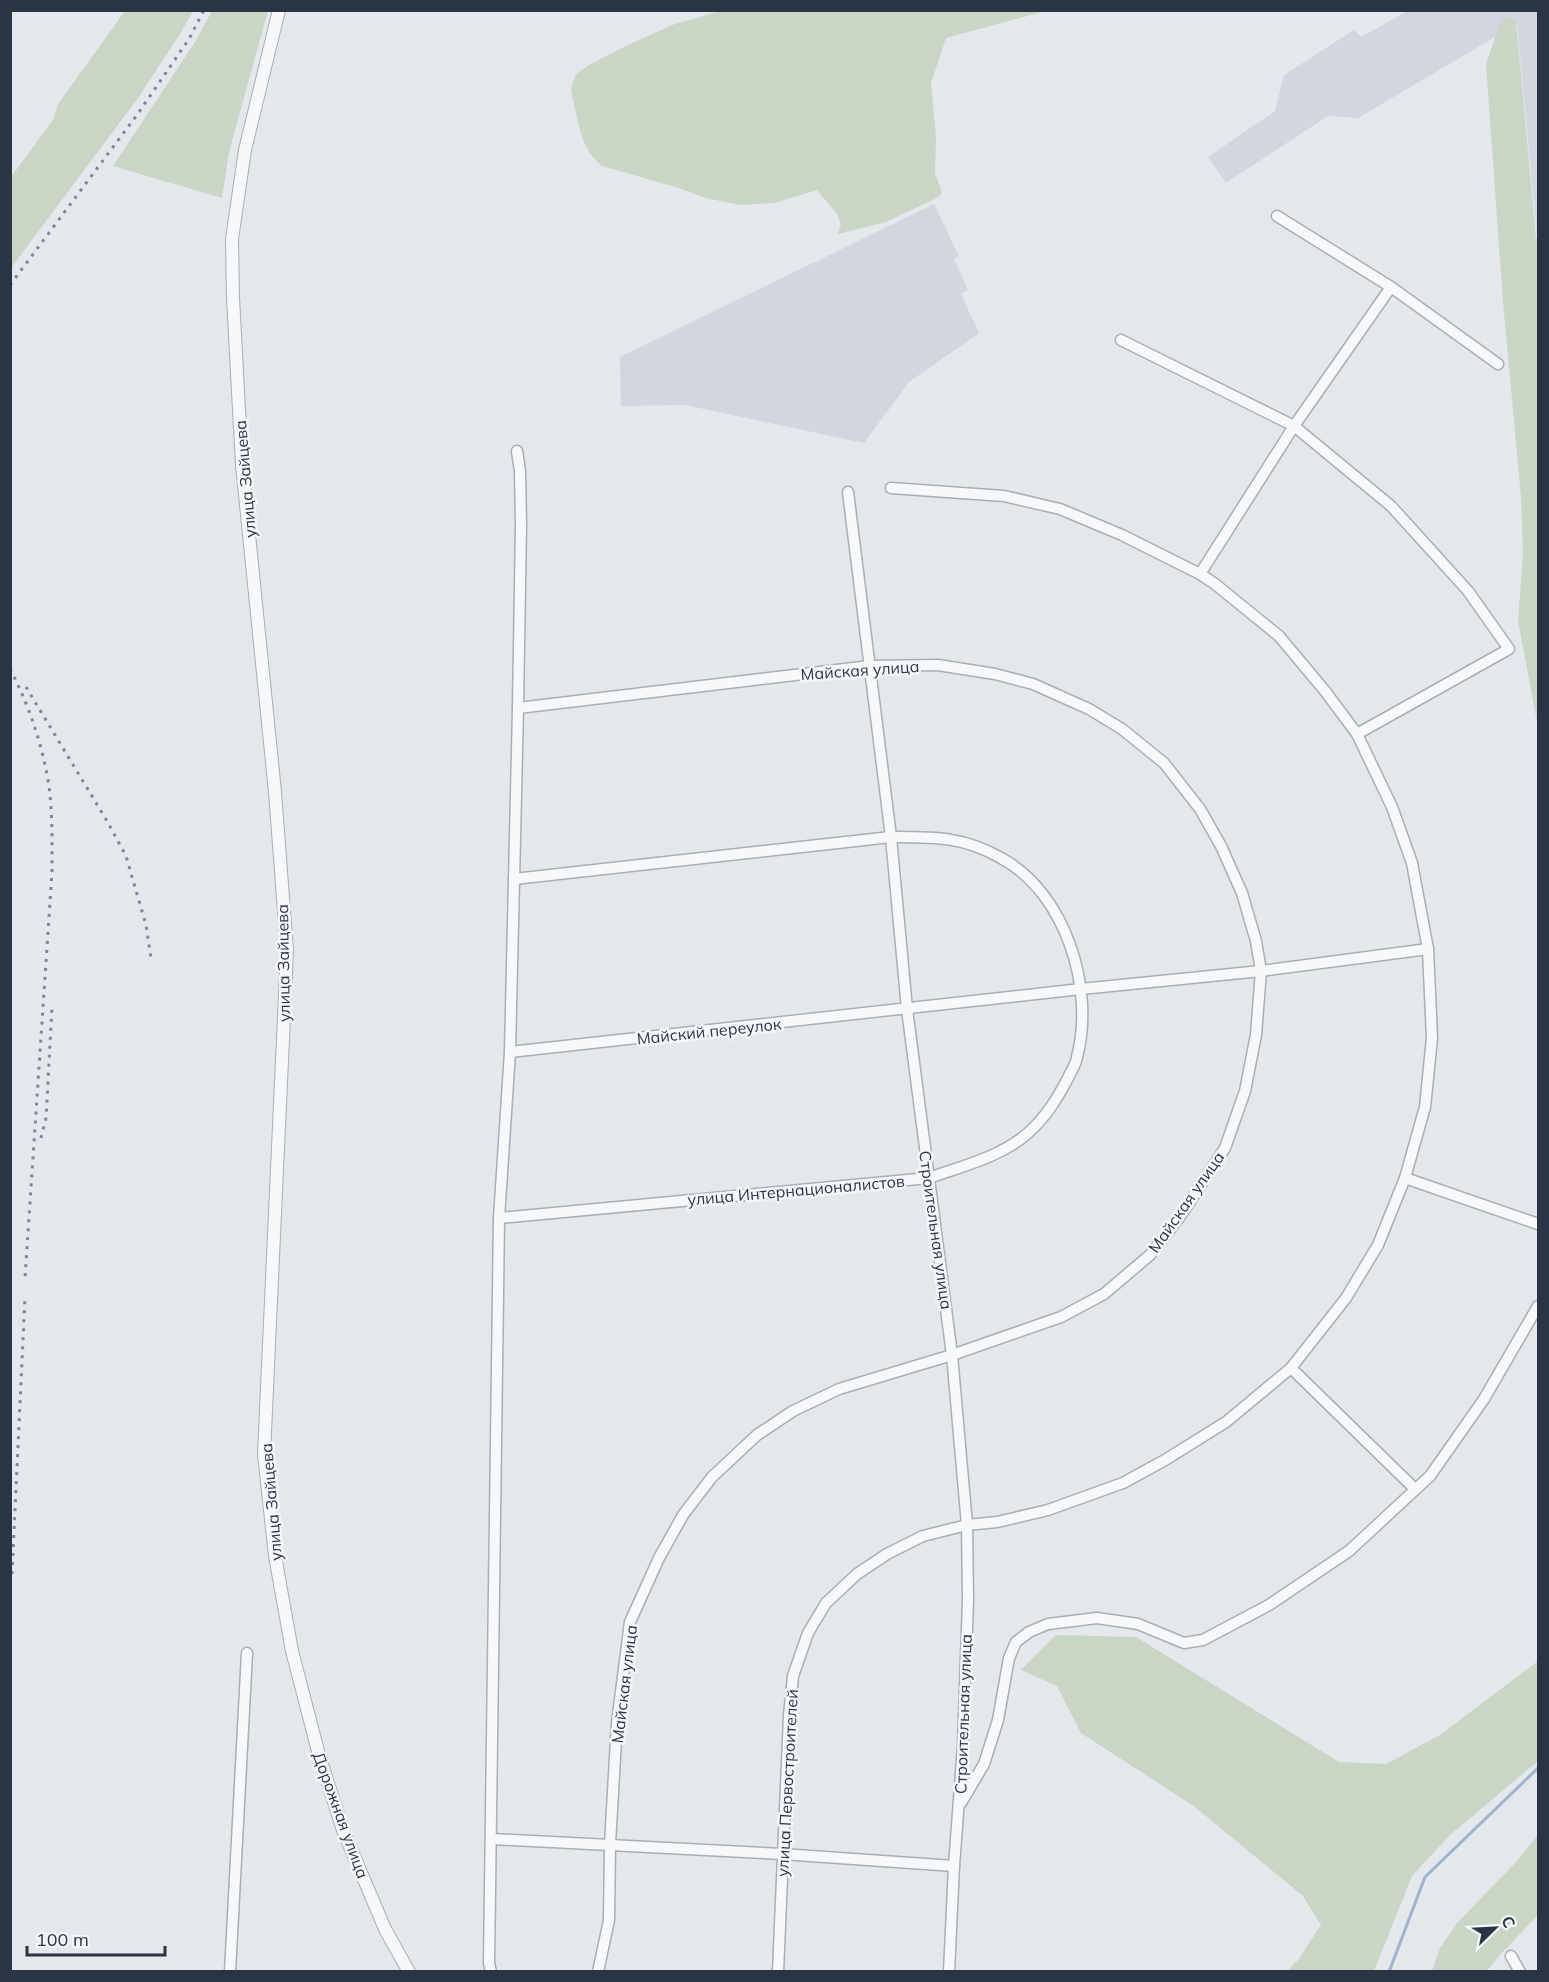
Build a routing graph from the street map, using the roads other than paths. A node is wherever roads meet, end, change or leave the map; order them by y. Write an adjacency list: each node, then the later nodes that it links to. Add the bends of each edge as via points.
1 (279, 10): 30 (street, улица Зайцева, via 245,150 232,239 242,465 287,951 264,1454 274,1556)
2 (1277, 216): 3 (street)
3 (1391, 287): 5 (street); 6 (street)
4 (1121, 340): 6 (street)
5 (1498, 364)
6 (1294, 426): 10 (street); 13 (street, via 1391,506 1468,591 1509,649)
7 (517, 451): 12 (street, via 521,513)
8 (891, 488): 10 (street, улица Первостроителей, via 1004,496 1060,509)
9 (848, 492): 11 (street, Строительная улица)
10 (1200, 574): 13 (street, улица Первостроителей, via 1279,636)
11 (870, 666): 12 (street, Майская улица); 14 (street, Строительная улица); 17 (street, Майская улица, via 938,665 995,674 1033,684 1122,729 1164,764 1200,809 1242,893)
12 (519, 708): 15 (street)
13 (1357, 734): 16 (street, улица Первостроителей, via 1392,807 1412,864)
14 (891, 837): 15 (street, улица Интернационалистов); 18 (street, улица Интернационалистов, via 942,837 970,843 1003,858 1034,883 1060,919); 19 (street, Строительная улица)
15 (514, 879): 20 (street)
16 (1428, 949): 17 (street, Майский переулок); 22 (street, улица Первостроителей, via 1432,1038 1425,1107)
17 (1261, 971): 18 (street, Майский переулок); 26 (street, Майская улица, via 1256,1035 1245,1091 1225,1148 1150,1255 1104,1294 1061,1317)
18 (1081, 989): 19 (street, Майский переулок); 21 (street, улица Интернационалистов, via 1083,1025 1077,1060 1052,1109 1028,1134 1006,1148)
19 (907, 1009): 20 (street, Майский переулок); 21 (street, Строительная улица)
20 (510, 1052): 23 (street)
21 (929, 1178): 23 (street, улица Интернационалистов); 26 (street, Строительная улица)
22 (1405, 1178): 24 (street); 27 (street, улица Первостроителей, via 1378,1245 1346,1298)
23 (499, 1218): 33 (street)
24 (1539, 1224)
25 (1539, 1306): 28 (street, via 1484,1399 1430,1476)
26 (952, 1355): 29 (street, Строительная улица); 34 (street, Майская улица, via 838,1389 793,1411 757,1435 712,1477 683,1515 630,1622 617,1723)
27 (1291, 1368): 28 (street); 29 (street, улица Первостроителей, via 1226,1422 1123,1483 1048,1510 997,1522)
28 (1415, 1489): 32 (street, via 1349,1551 1269,1605 1203,1640 1184,1642 1138,1624 1097,1618 1048,1624 1029,1632 1016,1642 1009,1658 998,1720 984,1764)
29 (967, 1524): 32 (street, Строительная улица, via 968,1611); 35 (street, улица Первостроителей, via 923,1536 857,1574 826,1604 808,1633 793,1676)
30 (292, 1651): 39 (street, Дорожная улица, via 319,1755 344,1830 385,1929)
31 (247, 1653): 38 (street)
32 (960, 1806): 36 (street, Строительная улица)
33 (492, 1839): 34 (street); 40 (street)
34 (610, 1844): 35 (street); 41 (street, Майская улица, via 609,1920)
35 (782, 1854): 36 (street); 42 (street, улица Первостроителей)
36 (954, 1866): 43 (street, Строительная улица)
37 (1511, 1956): 44 (street)
38 (230, 1971)
39 (409, 1971)
40 (491, 1971)
41 (598, 1971)
42 (778, 1971)
43 (950, 1971)
44 (1520, 1971)

